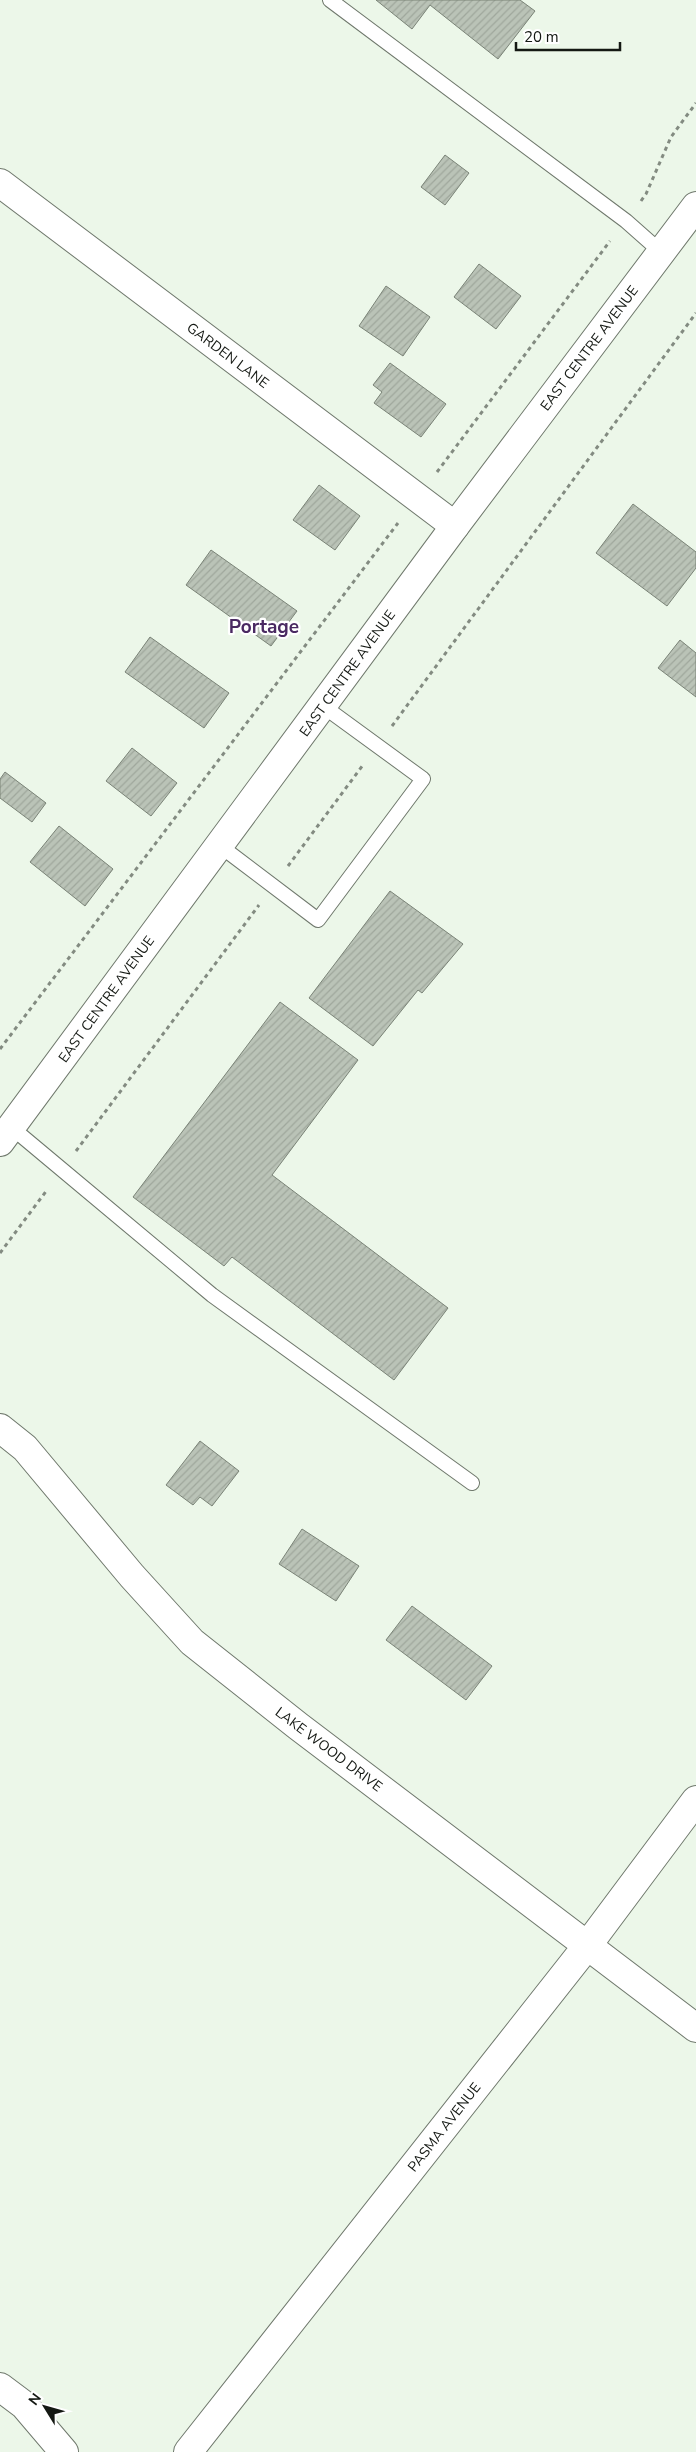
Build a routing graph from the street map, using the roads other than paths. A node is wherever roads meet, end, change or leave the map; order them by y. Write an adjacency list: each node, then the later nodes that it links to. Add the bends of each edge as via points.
1 (330, 0): 4 (lane, via 626,221)
2 (0, 183): 5 (street, GARDEN LANE)
3 (696, 206): 4 (street, EAST CENTRE AVENUE)
4 (661, 252): 5 (street, EAST CENTRE AVENUE)
5 (455, 526): 6 (street, EAST CENTRE AVENUE)
6 (323, 706): 7 (street, EAST CENTRE AVENUE); 7 (lane, via 422,779 324,912 318,920)
7 (219, 845): 8 (street, EAST CENTRE AVENUE)
8 (6, 1134): 10 (lane, via 62,1170 212,1295)
9 (0, 1428): 12 (street, LAKE WOOD DRIVE, via 25,1448 192,1642)
10 (472, 1484)
11 (696, 1800): 12 (street, PASMA AVENUE)
12 (587, 1946): 13 (street, LAKE WOOD DRIVE); 16 (street, PASMA AVENUE)
13 (696, 2028)
14 (0, 2387): 15 (street, via 24,2405)
15 (64, 2452)
16 (188, 2452)

